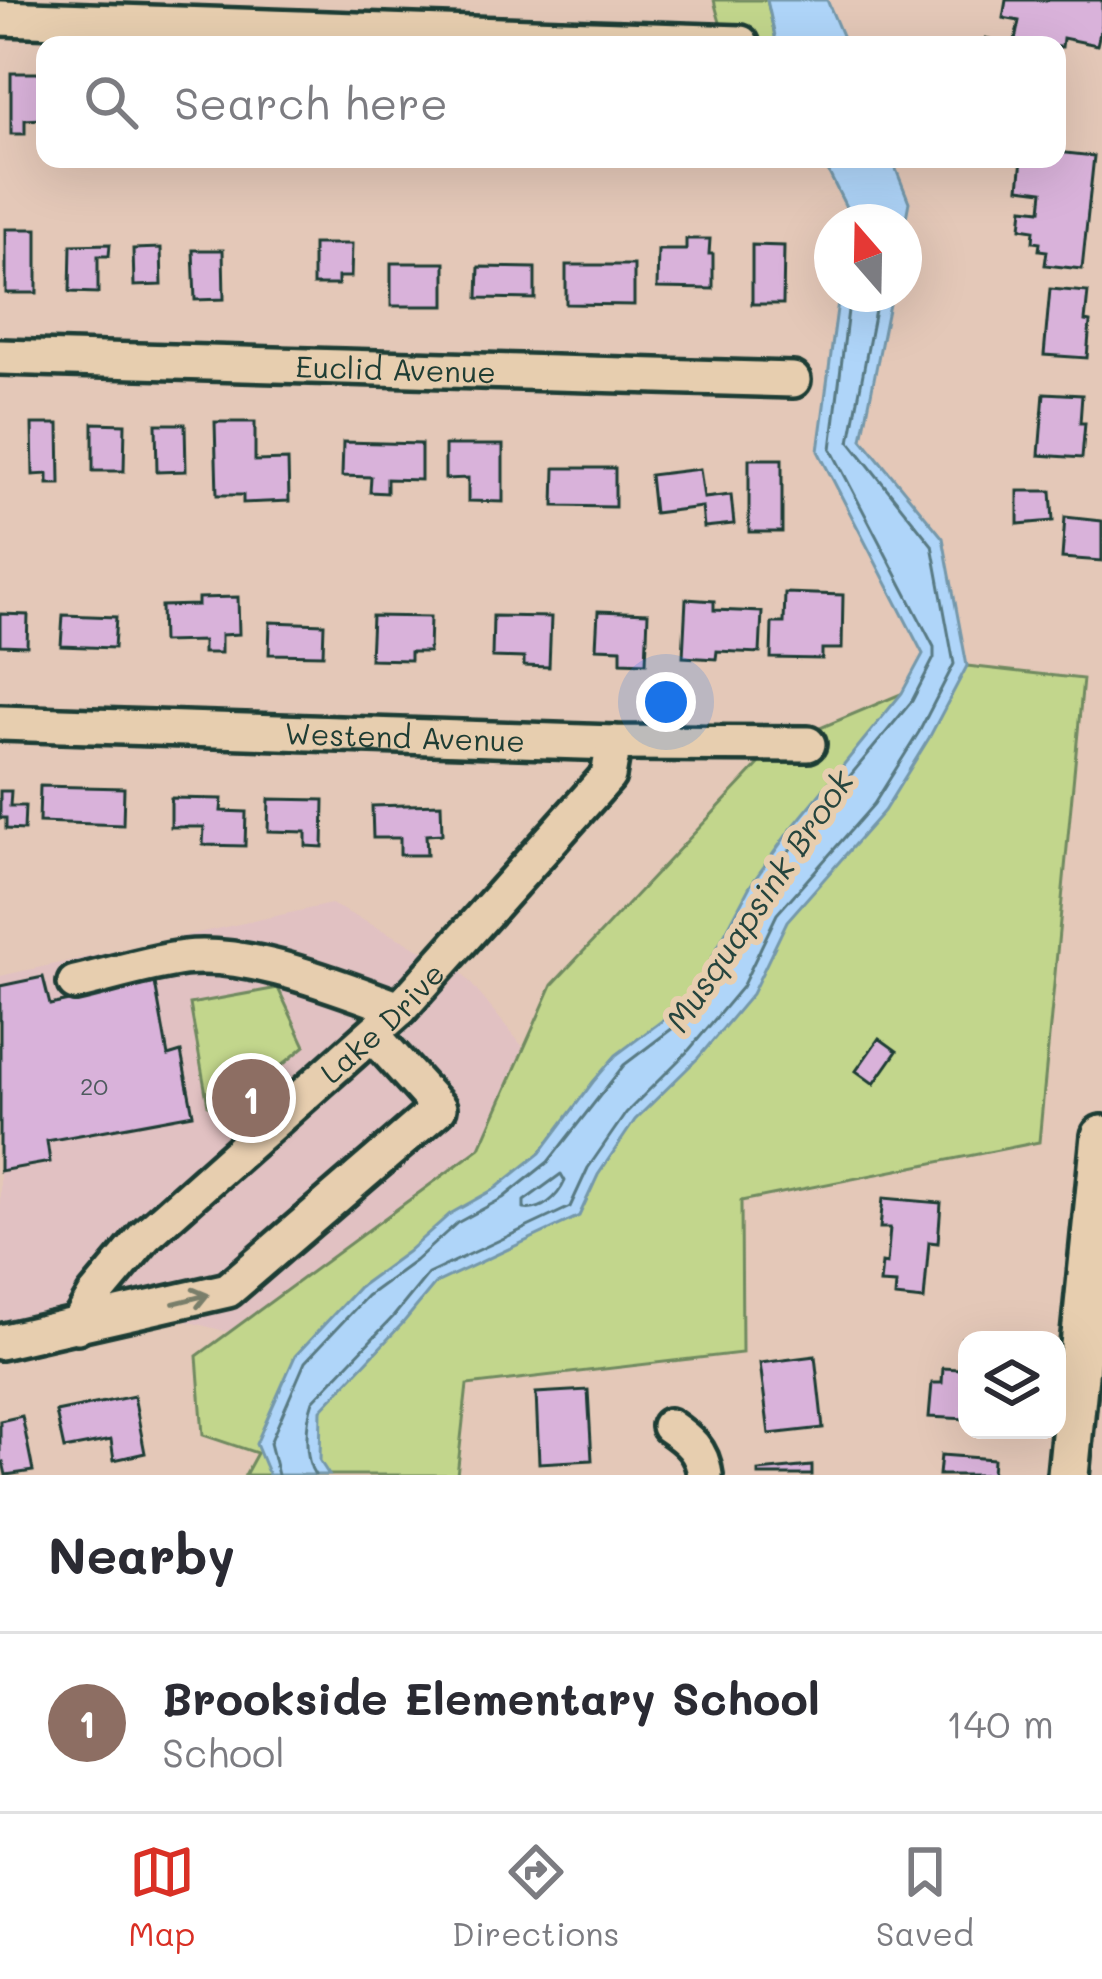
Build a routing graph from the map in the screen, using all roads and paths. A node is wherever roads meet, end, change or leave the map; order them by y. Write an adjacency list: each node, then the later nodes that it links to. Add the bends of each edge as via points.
1 (0, 18): 2 (street)
2 (534, 36)
3 (0, 357): 4 (street, Euclid Avenue)
4 (793, 380)
5 (0, 723): 6 (street, Westend Avenue)
6 (614, 743): 7 (street, Westend Avenue); 9 (street, Lake Drive, via 608,776)
7 (808, 744)
8 (75, 983): 9 (street, via 186,958 232,960)
9 (400, 1009): 10 (street, Lake Drive)
10 (373, 1035): 12 (street, Lake Drive, via 146,1236); 12 (street, one-way to 10, via 228,1290 439,1108)
11 (1102, 1136): 16 (main road)
12 (77, 1326): 13 (street)
13 (0, 1342)
14 (668, 1426): 15 (street, via 693,1442)
15 (705, 1475)
16 (1067, 1475)

